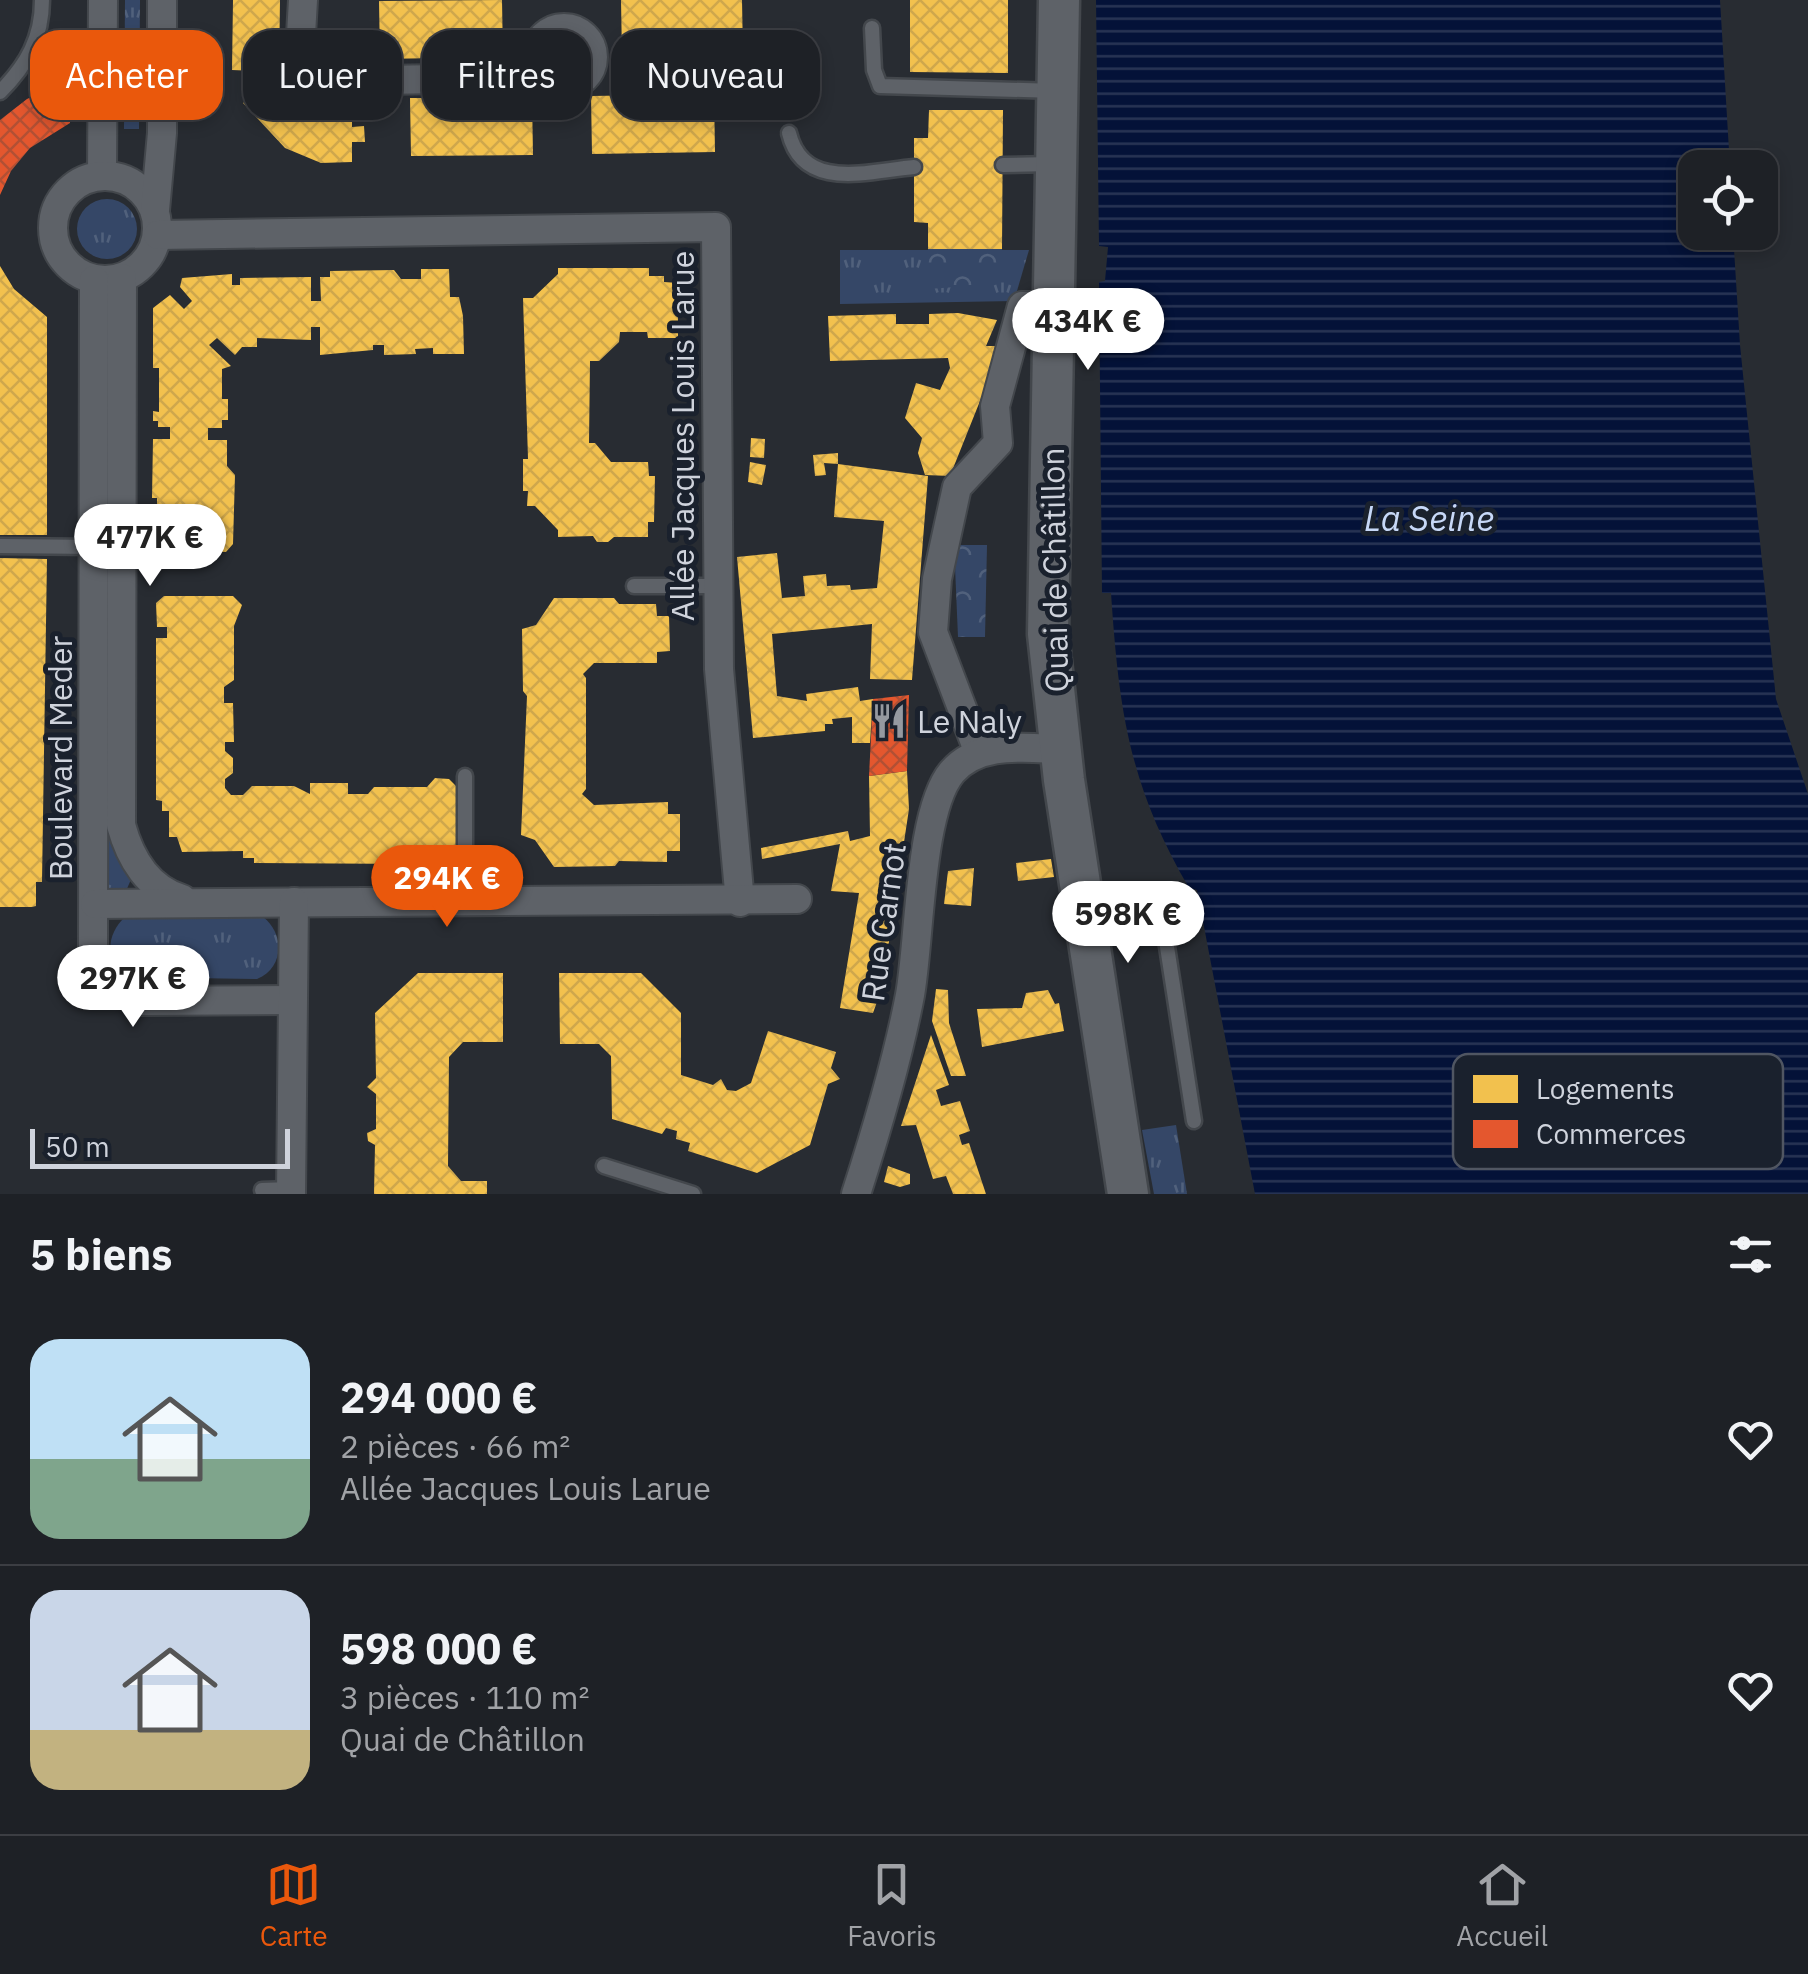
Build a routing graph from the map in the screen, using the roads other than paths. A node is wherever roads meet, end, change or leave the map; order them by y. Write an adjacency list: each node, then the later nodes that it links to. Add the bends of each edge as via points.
1 (42, 0): 9 (lane, via 38,38)
2 (103, 0): 14 (street)
3 (162, 0): 15 (street)
4 (303, 0): 7 (street, via 300,52 327,81)
5 (1058, 0): 8 (main road, Quai de Châtillon)
6 (872, 28): 8 (lane, via 880,86)
7 (422, 79)
8 (1057, 91): 11 (main road, Quai de Châtillon)
9 (0, 92)
10 (788, 133): 13 (lane, via 800,160 817,171)
11 (1056, 164): 12 (lane); 18 (main road, Quai de Châtillon)
12 (1002, 165)
13 (914, 167)
14 (102, 176): 15 (street, via 134,184); 17 (street, via 71,188 52,232 66,262)
15 (156, 223): 16 (street, via 146,262); 22 (street, Allée Jacques Louis Larue, via 716,227)
16 (122, 278): 17 (street); 28 (street, via 121,825 154,886)
17 (94, 280): 20 (street, Boulevard Meder)
18 (1054, 306): 23 (main road, Quai de Châtillon, via 1048,634); 24 (street, via 1022,306 995,406 998,443 957,487 937,579 933,632)
19 (0, 546): 20 (lane)
20 (96, 547): 32 (street, Boulevard Meder)
21 (634, 586): 22 (lane)
22 (718, 586): 31 (street, Allée Jacques Louis Larue, via 718,669)
23 (1060, 748): 24 (street); 27 (main road, Quai de Châtillon)
24 (979, 752): 39 (street, Rue Carnot, via 952,772 934,808 908,1007)
25 (465, 776): 30 (lane)
26 (797, 899): 31 (street)
27 (1082, 900): 34 (lane, via 1141,899 1161,908); 40 (main road, Quai de Châtillon)
28 (194, 902): 29 (street); 32 (street)
29 (294, 902): 30 (street); 33 (street)
30 (465, 902): 31 (street)
31 (740, 902)
32 (95, 904): 33 (street, Boulevard Meder, via 93,947 109,986 121,996)
33 (292, 1000): 37 (street)
34 (1194, 1121)
35 (604, 1166): 38 (lane)
36 (262, 1190): 37 (lane)
37 (291, 1192)
38 (693, 1194)
39 (856, 1194)
40 (1128, 1194)

